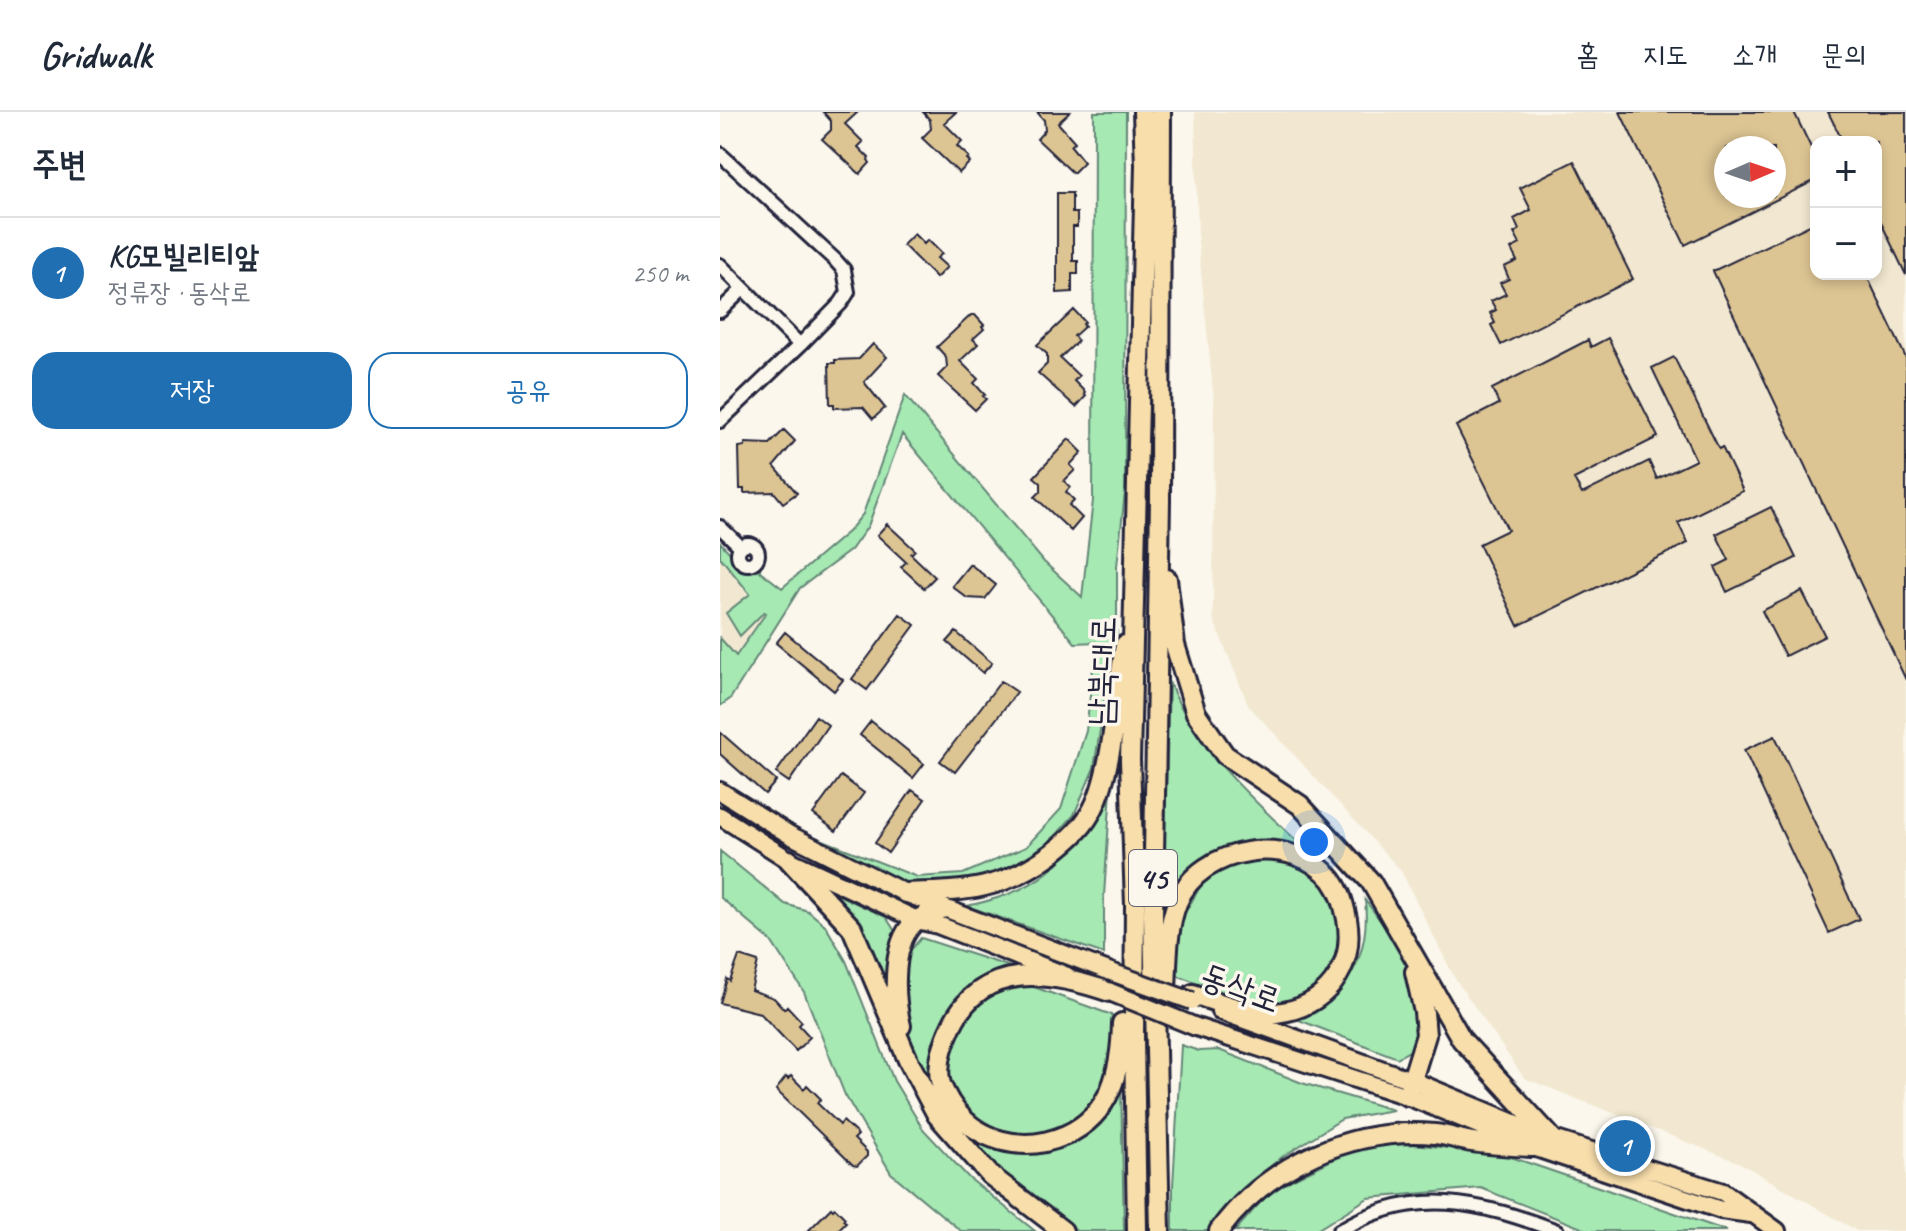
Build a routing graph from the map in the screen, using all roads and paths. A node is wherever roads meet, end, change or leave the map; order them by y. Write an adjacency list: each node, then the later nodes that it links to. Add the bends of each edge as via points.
1 (1143, 112): 12 (highway, 남북대로 / 45)
2 (1161, 112): 9 (highway, 남북대로 / 45)
3 (720, 154): 7 (street, via 844,270 848,292)
4 (720, 265): 5 (street)
5 (743, 289): 6 (street); 7 (street)
6 (720, 311)
7 (800, 345): 8 (street)
8 (720, 421)
9 (1159, 525): 20 (highway, via 1175,645 1196,713 1225,755 1300,805 1361,871); 25 (highway, 남북대로 / 45, via 1153,914)
10 (720, 527): 11 (street)
11 (741, 547)
12 (1135, 587): 15 (highway, 남북대로 / 45); 17 (highway, via 1112,736 1090,814 1066,843 1002,883 954,892)
13 (720, 791): 17 (main road, 동삭로, via 790,835)
14 (720, 816): 16 (main road, 동삭로)
15 (1131, 844): 21 (highway, via 1122,1041 1117,1076 1102,1109 1077,1130 1028,1145 998,1142 958,1115 940,1079 944,1041 958,1013 984,988 1008,976 1032,975); 30 (highway, 남북대로 / 45)
16 (789, 860): 19 (main road, 동삭로); 23 (highway, via 852,928)
17 (905, 893): 18 (main road, 동삭로)
18 (942, 909): 19 (highway); 22 (main road, 동삭로, bridge)
19 (917, 920): 21 (main road, 동삭로); 23 (highway, via 902,940 895,979)
20 (1407, 944): 24 (highway, via 1426,1035); 26 (highway, via 1462,1040)
21 (1110, 992): 24 (main road, 동삭로, bridge, via 1196,1027)
22 (1192, 998): 24 (main road, 동삭로); 25 (highway, via 1258,1013 1289,1011 1318,998 1341,971 1349,951 1343,898 1333,881 1319,866 1294,855 1246,851 1199,874 1179,899 1170,925)
23 (908, 1060): 29 (highway, via 937,1115 990,1175)
24 (1409, 1088): 26 (main road, 동삭로); 27 (main road, 동삭로)
25 (1157, 1108): 31 (highway, 남북대로 / 45)
26 (1553, 1139): 28 (main road, 동삭로, via 1723,1192)
27 (1533, 1147): 28 (main road, 동삭로, via 1721,1210); 32 (highway, via 1437,1134 1350,1140 1267,1182)
28 (1751, 1214): 35 (main road, 동삭로)
29 (1063, 1231)
30 (1137, 1231)
31 (1160, 1231)
32 (1219, 1231)
33 (1339, 1231): 34 (street, via 1364,1216 1428,1201 1506,1212)
34 (1557, 1231)
35 (1777, 1231)

